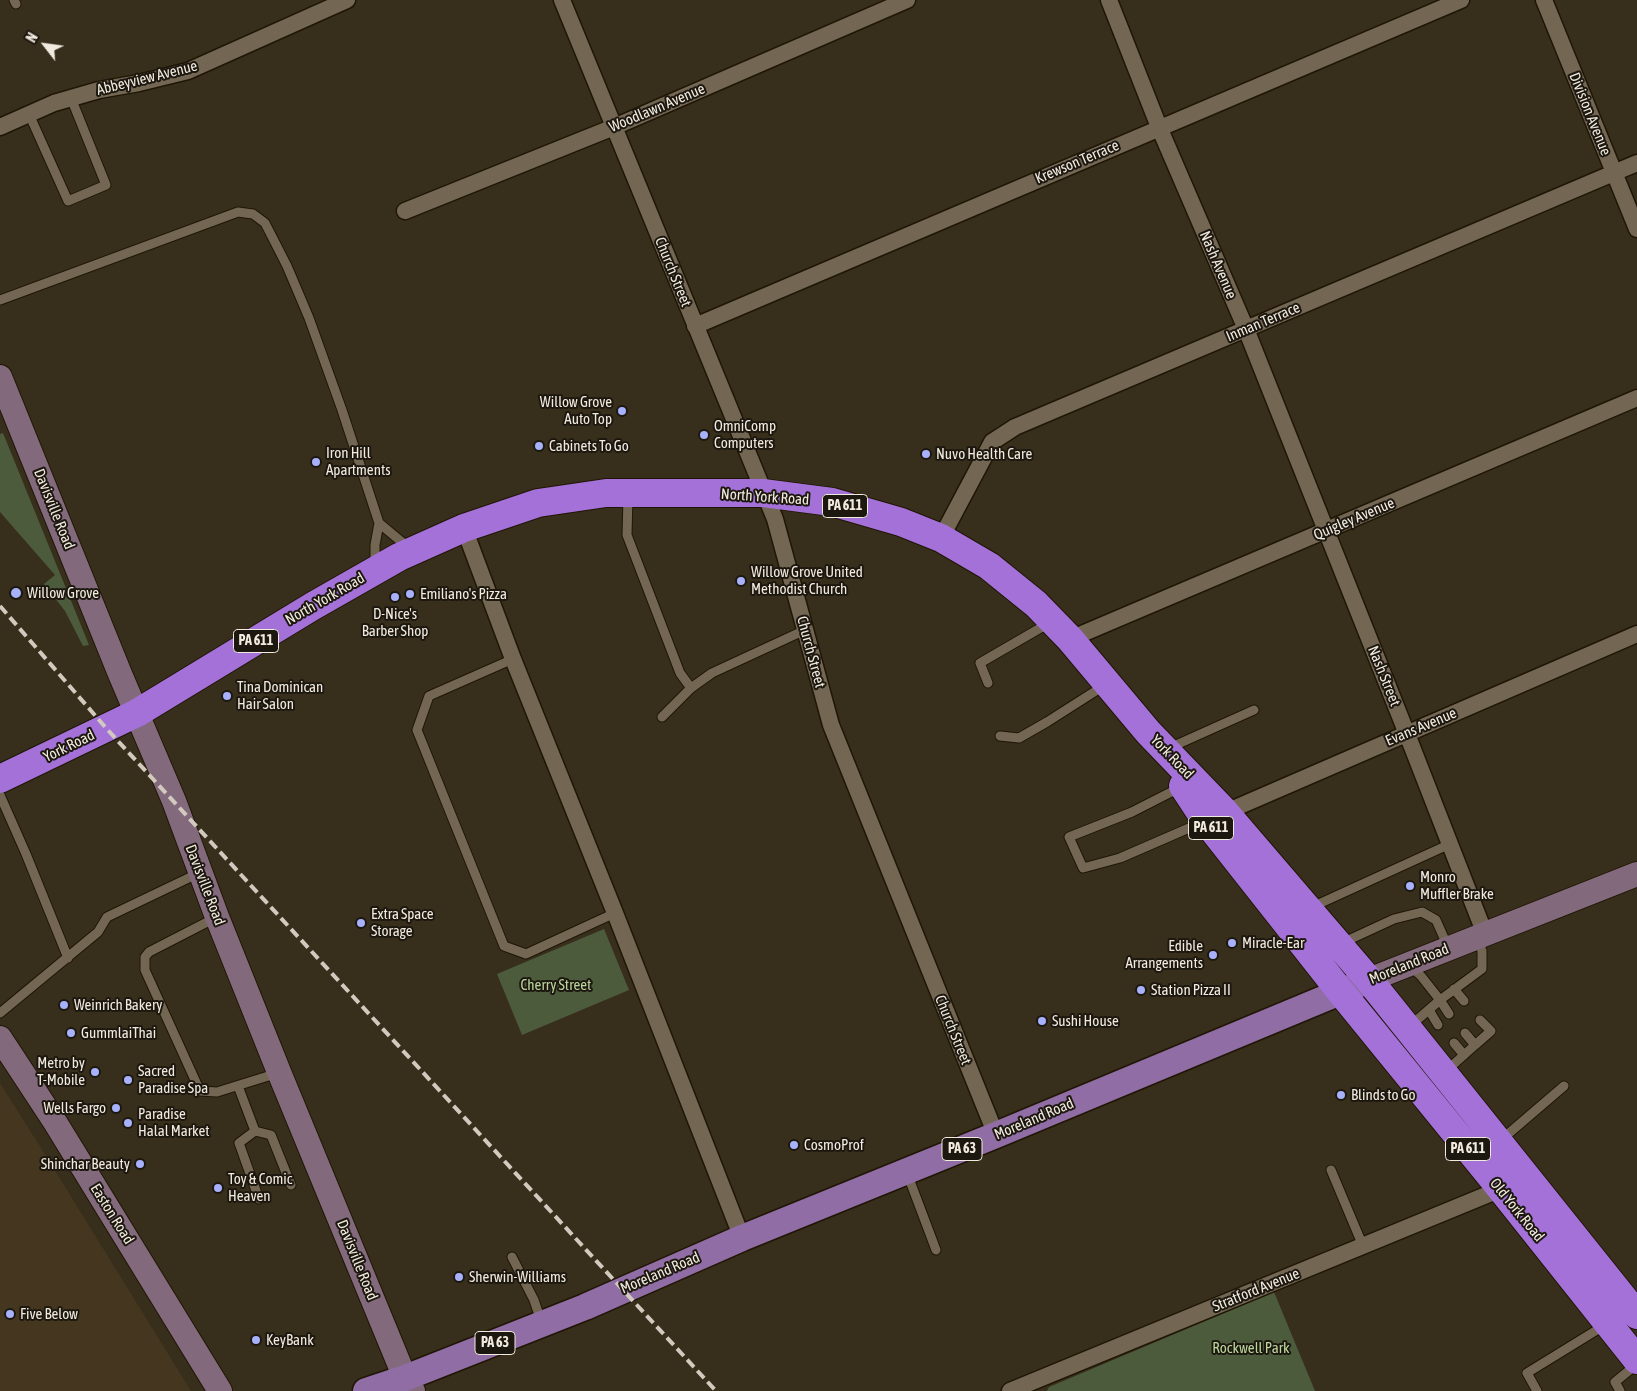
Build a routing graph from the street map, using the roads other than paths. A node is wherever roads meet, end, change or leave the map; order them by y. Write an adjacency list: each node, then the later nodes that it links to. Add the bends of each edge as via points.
1 (347, 0): 7 (street, Abbeyview Avenue, via 188,71)
2 (562, 0): 10 (street, Church Street)
3 (907, 0): 10 (street, Woodlawn Avenue)
4 (1109, 0): 11 (street, Nash Avenue)
5 (1461, 0): 11 (street, Krewson Terrace)
6 (1544, 0): 13 (street, Division Avenue)
7 (71, 98): 8 (street, Abbeyview Avenue); 8 (lane, via 106,185 68,201)
8 (29, 114): 9 (street, Abbeyview Avenue)
9 (0, 127)
10 (614, 127): 14 (street, Woodlawn Avenue); 17 (street, Church Street)
11 (1159, 127): 17 (street, Krewson Terrace); 18 (street, Nash Avenue)
12 (1637, 163): 13 (street, Inman Terrace)
13 (1614, 172): 15 (street, Division Avenue); 18 (street, Inman Terrace)
14 (405, 212)
15 (1637, 229)
16 (0, 300): 23 (lane, via 238,212 253,214 265,222 309,318)
17 (695, 326): 22 (street, Church Street)
18 (1246, 330): 25 (street, Nash Avenue); 26 (street, Inman Terrace, via 1015,427 992,442)
19 (0, 377): 37 (street, Davisville Road)
20 (1637, 398): 25 (street, Quigley Avenue)
21 (628, 493): 22 (highway, North York Road / PA 611); 24 (highway, North York Road / PA 611, via 538,503); 35 (lane, via 627,535 680,673)
22 (763, 493): 26 (highway, North York Road / PA 611, via 832,502 901,522); 29 (street, Church Street, via 775,519)
23 (379, 522): 27 (lane); 28 (lane)
24 (464, 528): 27 (highway, North York Road / PA 611); 32 (street)
25 (1325, 531): 30 (street, Quigley Avenue); 39 (street, Nash Street)
26 (941, 538): 30 (highway, North York Road / PA 611, via 989,566 1036,604)
27 (419, 548): 28 (highway, North York Road / PA 611)
28 (375, 570): 37 (highway, North York Road / PA 611)
29 (805, 630): 35 (lane, via 712,673); 80 (street, Church Street, via 830,725)
30 (1061, 630): 33 (lane, via 980,663); 34 (highway, North York Road / PA 611)
31 (1637, 634): 39 (street, Evans Avenue)
32 (513, 659): 52 (street); 52 (lane, via 429,696 417,730 504,946 526,954)
33 (988, 683)
34 (1107, 683): 40 (lane, via 1019,738); 41 (highway, North York Road / PA 611)
35 (691, 688): 38 (lane)
36 (1254, 710): 41 (lane)
37 (137, 712): 42 (highway, York Road / PA 611); 49 (street, Davisville Road)
38 (662, 717)
39 (1407, 734): 46 (street, Evans Avenue); 48 (street, Nash Street)
40 (1000, 736)
41 (1156, 741): 43 (highway, York Road / PA 611); 46 (highway, York Road / PA 611)
42 (0, 779)
43 (1183, 786): 46 (highway, York Road / PA 611); 46 (lane, via 1132,812 1069,837 1084,868 1120,858)
44 (0, 795): 45 (lane)
45 (9, 815): 47 (lane); 57 (lane)
46 (1216, 816): 51 (highway, York Road / PA 611); 61 (highway, York Road / PA 611)
47 (0, 819)
48 (1450, 844): 51 (lane); 54 (street, Nash Street)
49 (200, 872): 53 (street, Davisville Road); 57 (lane, via 106,917 98,932)
50 (1633, 881): 54 (street, Moreland Road / PA 63)
51 (1308, 909): 55 (highway, York Road / PA 611)
52 (615, 913): 87 (street)
53 (217, 917): 75 (street, Davisville Road); 77 (lane, via 149,952 144,963 200,1091 217,1092)
54 (1481, 935): 56 (street, Moreland Road / PA 63); 60 (lane, via 1482,969)
55 (1340, 945): 56 (lane, via 1394,919 1422,912 1436,920); 59 (highway, York Road / PA 611)
56 (1449, 948): 58 (street, Moreland Road / PA 63)
57 (68, 958): 65 (lane)
58 (1408, 964): 59 (street, Moreland Road / PA 63); 62 (lane)
59 (1369, 980): 61 (main road, Moreland Road / PA 63); 69 (highway, Old York Road / PA 611)
60 (1454, 989): 62 (lane); 63 (lane)
61 (1340, 991): 80 (main road, Moreland Road / PA 63); 85 (highway, Old York Road / PA 611)
62 (1440, 1000): 64 (lane); 66 (lane)
63 (1464, 1001)
64 (1428, 1010): 68 (lane); 69 (lane)
65 (0, 1013)
66 (1449, 1014)
67 (1480, 1020): 73 (lane, via 1490,1031)
68 (1438, 1025)
69 (1408, 1028): 76 (highway, Old York Road / PA 611)
70 (1465, 1033): 73 (lane)
71 (0, 1038): 97 (street, Easton Road)
72 (1454, 1043): 74 (lane)
73 (1475, 1045): 74 (lane)
74 (1464, 1055): 76 (lane)
75 (279, 1072): 77 (lane); 95 (street, Davisville Road)
76 (1444, 1073): 81 (highway, Old York Road / PA 611)
77 (238, 1086): 79 (lane)
78 (1564, 1086): 81 (lane)
79 (256, 1131): 84 (lane, via 271,1134); 86 (lane, via 239,1143)
80 (996, 1135): 82 (main road, Moreland Road / PA 63)
81 (1498, 1142): 91 (highway, Old York Road / PA 611)
82 (906, 1170): 87 (main road, Moreland Road / PA 63); 89 (lane)
83 (1331, 1170): 88 (lane)
84 (291, 1185)
85 (1501, 1189): 88 (street, Stratford Avenue); 93 (highway, Old York Road / PA 611)
86 (259, 1199)
87 (742, 1238): 92 (main road, Moreland Road / PA 63)
88 (1363, 1246): 96 (street, Stratford Avenue)
89 (936, 1250)
90 (512, 1257): 92 (lane, via 534,1300)
91 (1637, 1315)
92 (542, 1324): 95 (main road, Moreland Road / PA 63)
93 (1608, 1324): 94 (highway, Old York Road / PA 611); 100 (lane, via 1527,1373)
94 (1637, 1362): 101 (lane, via 1615,1382)
95 (409, 1385): 98 (main road, PA 63); 99 (main road, PA 63)
96 (1021, 1389)
97 (220, 1391)
98 (366, 1391)
99 (381, 1391)
100 (1537, 1391)
101 (1620, 1391)

